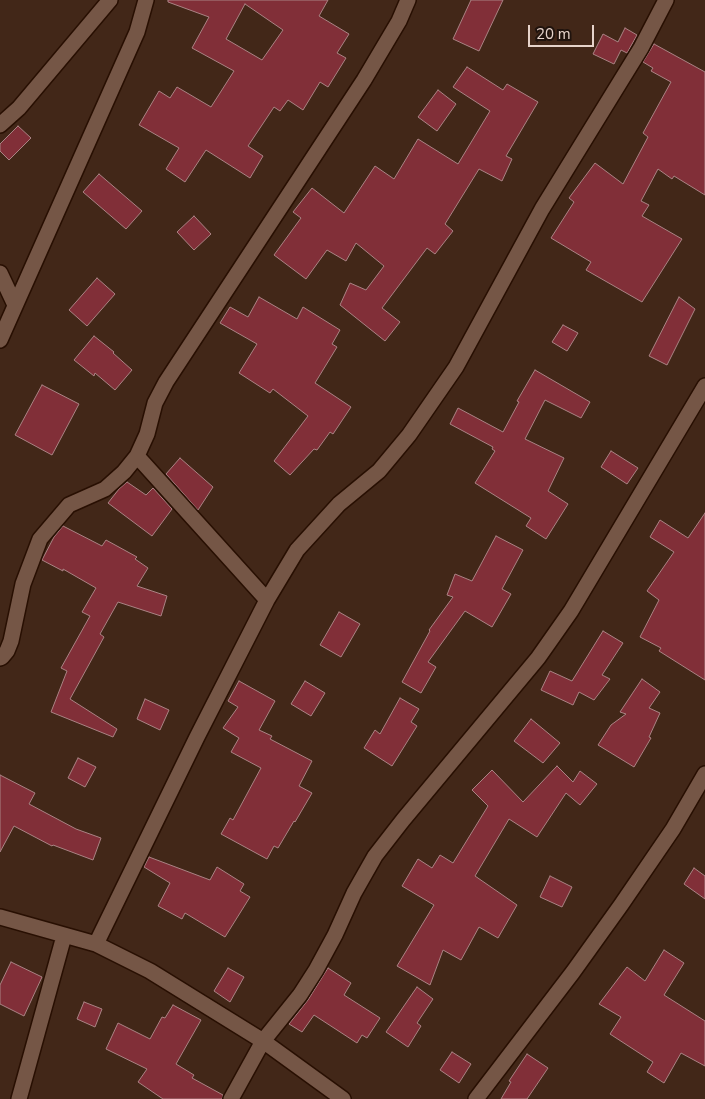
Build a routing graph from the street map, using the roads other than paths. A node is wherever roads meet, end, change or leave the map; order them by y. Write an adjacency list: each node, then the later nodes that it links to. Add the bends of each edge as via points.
1 (110, 0): 5 (street, via 19,108)
2 (146, 0): 7 (street, via 137,32)
3 (408, 0): 10 (street, via 364,80 166,382 155,402 147,434)
4 (666, 0): 11 (street, via 641,48 542,209 456,366 409,435 379,470 339,504 298,550)
5 (0, 125)
6 (0, 273): 7 (street)
7 (15, 305): 8 (street)
8 (0, 340)
9 (705, 386): 17 (street, via 570,611 538,658 375,856 316,970)
10 (137, 456): 11 (street); 12 (street, via 105,489 69,505 40,539 23,584 11,641)
11 (268, 600): 16 (street)
12 (0, 658)
13 (705, 774): 21 (street, via 621,905)
14 (0, 917): 15 (street)
15 (64, 936): 16 (street); 18 (street)
16 (96, 944): 17 (street, via 150,971)
17 (262, 1041): 19 (street); 20 (street)
18 (19, 1099)
19 (231, 1099)
20 (343, 1099)
21 (476, 1099)

